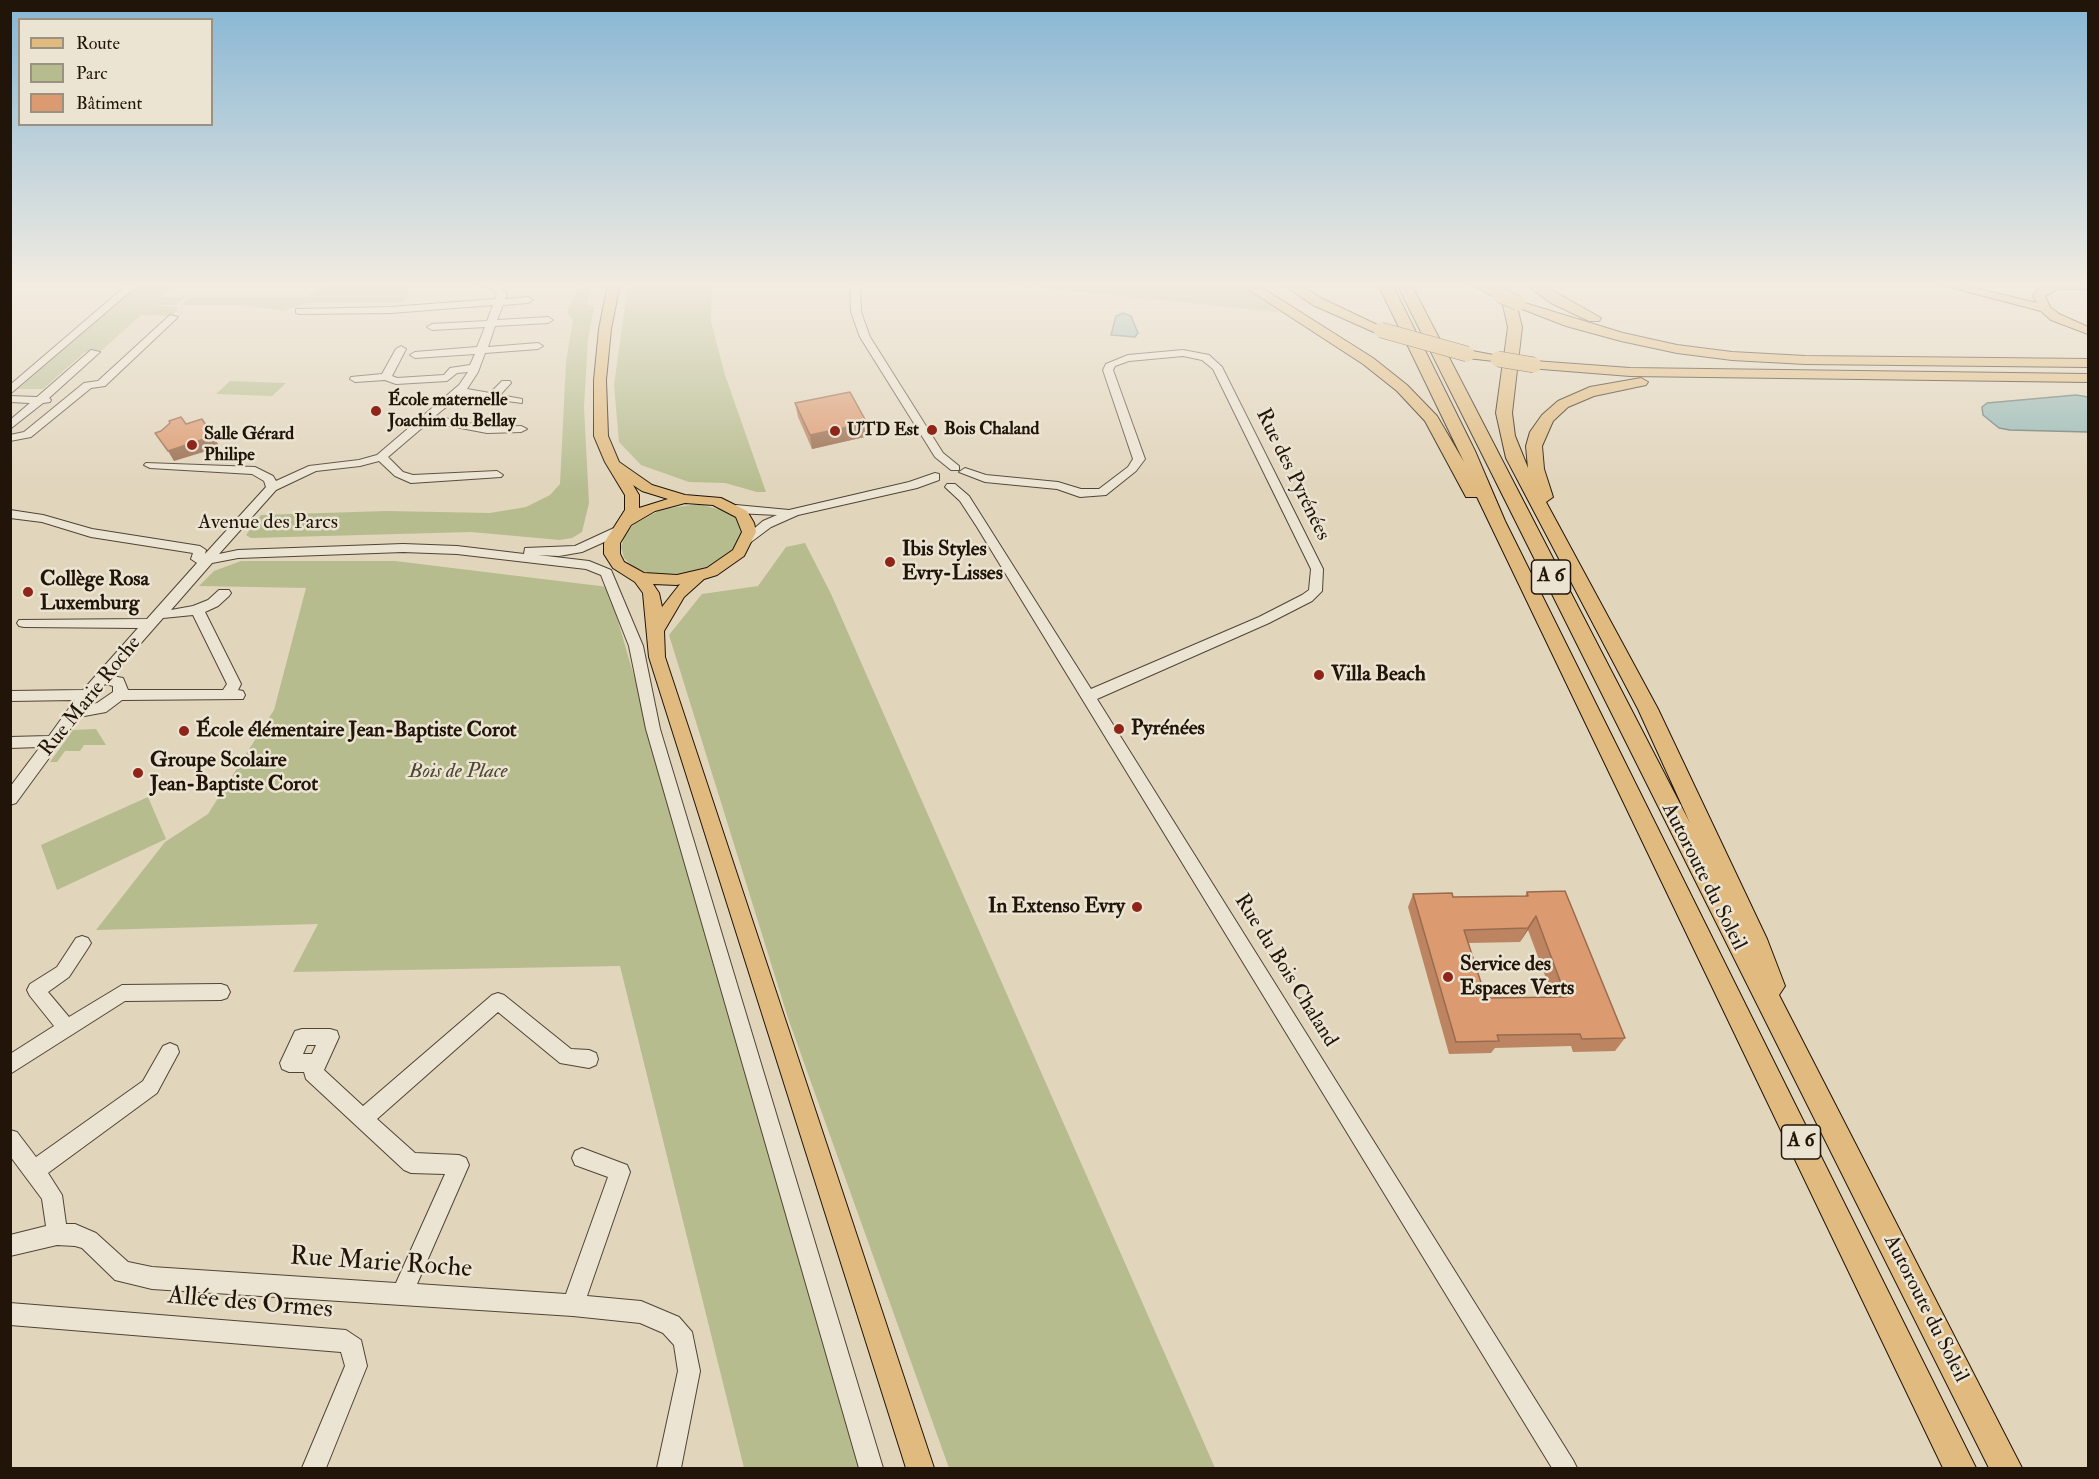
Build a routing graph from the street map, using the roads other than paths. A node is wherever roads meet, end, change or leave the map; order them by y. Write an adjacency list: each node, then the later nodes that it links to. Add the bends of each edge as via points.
1 (54, 353): 27 (street)
2 (94, 353): 31 (street)
3 (134, 353): 32 (street, via 101,384 88,385)
4 (399, 353): 23 (street)
5 (449, 353): 18 (street)
6 (481, 353): 21 (street)
7 (602, 353): 39 (main road, via 601,436)
8 (875, 353): 42 (street)
9 (1183, 353): 42 (street, Rue des Pyrénées, via 1128,358 1111,364 1108,370 1139,459 1111,487 1090,494 1045,484 985,478)
10 (1183, 353): 68 (street, Rue des Pyrénées, via 1199,355 1217,367 1317,569 1315,591 1264,620)
11 (1355, 353): 49 (highway, via 1432,419 1471,493)
12 (1419, 353): 49 (highway, Autoroute du Soleil / A 6)
13 (1439, 353): 78 (highway, Autoroute du Soleil / A 6, via 1730,931)
14 (1463, 353): 22 (highway, bridge, via 1534,365 1611,371)
15 (1511, 353): 56 (highway, via 1505,400 1506,436 1535,501)
16 (1712, 353): 19 (highway, bridge)
17 (1751, 353): 19 (highway)
18 (416, 355)
19 (1805, 360): 20 (highway)
20 (2088, 363)
21 (475, 368): 23 (street, via 454,370 447,378 396,381); 28 (street)
22 (1786, 375): 24 (highway); 56 (highway, via 1615,386 1572,399 1547,418 1535,439 1536,469)
23 (386, 377): 25 (street)
24 (2088, 378)
25 (356, 379)
26 (507, 383): 29 (street)
27 (10, 391)
28 (459, 391): 29 (street); 34 (street)
29 (492, 397): 33 (street)
30 (10, 399): 31 (street)
31 (40, 400): 32 (street); 35 (street)
32 (68, 401): 37 (street, via 27,435)
33 (518, 401)
34 (428, 418): 36 (street, via 487,430 503,426); 38 (street)
35 (10, 426)
36 (521, 429)
37 (10, 438)
38 (381, 457): 41 (street, via 399,474 411,479); 43 (street, via 313,468)
39 (612, 462): 44 (main road, via 647,488); 50 (main road, via 632,495 632,510)
40 (150, 465): 43 (street, via 255,471 269,479)
41 (497, 475)
42 (953, 481): 47 (street, via 913,485); 68 (street, Rue du Bois Chaland)
43 (272, 487): 52 (street, Rue Marie Roche)
44 (685, 499): 46 (main road, via 716,501); 50 (main road, via 650,508)
45 (10, 505): 52 (street, Avenue des Parcs, via 132,535)
46 (736, 509): 47 (street); 51 (main road, via 747,523)
47 (794, 512): 51 (street, via 768,524)
48 (10, 514): 54 (street, via 91,533 200,550 197,559)
49 (1496, 521): 95 (highway, Autoroute du Soleil / A 6)
50 (622, 527): 53 (street, Avenue des Parcs, via 578,549); 55 (main road, via 612,548)
51 (747, 542): 57 (main road, via 727,563)
52 (223, 545): 53 (street, Avenue des Parcs, via 425,539); 54 (street, Rue Marie Roche)
53 (529, 551): 55 (street, Avenue des Parcs)
54 (210, 559): 61 (street, Rue Marie Roche); 92 (street, via 238,554 403,548 589,565 606,573 636,646 652,729)
55 (618, 565): 58 (main road)
56 (1577, 572): 78 (highway, via 1648,709 1755,939)
57 (702, 575): 58 (main road, via 663,581); 63 (main road, via 678,594)
58 (641, 578): 63 (main road, via 651,593)
59 (224, 593): 60 (street)
60 (197, 610): 61 (street); 66 (street, via 234,684 233,695)
61 (155, 619): 62 (street); 64 (street, Rue Marie Roche)
62 (24, 623)
63 (654, 633): 93 (main road, via 657,657)
64 (103, 679): 65 (street, Rue Marie Roche); 66 (street, via 118,682)
65 (87, 695): 67 (street); 69 (street, Rue Marie Roche)
66 (118, 695): 69 (street, via 101,708)
67 (10, 696)
68 (1089, 696): 94 (street, Rue du Bois Chaland)
69 (76, 712): 70 (street, Rue Marie Roche)
70 (54, 741): 71 (street); 72 (street, Rue Marie Roche)
71 (10, 743)
72 (10, 799)
73 (82, 943): 75 (street, via 63,972 36,990)
74 (221, 992): 75 (street, via 122,993)
75 (68, 1029): 80 (street)
76 (171, 1052): 84 (street, via 150,1087)
77 (589, 1059): 81 (street, via 567,1057 498,1001)
78 (1801, 1062): 96 (highway, Autoroute du Soleil / A 6)
79 (317, 1063): 81 (street, via 313,1073)
80 (10, 1065)
81 (363, 1118): 87 (street, via 411,1162 459,1165)
82 (10, 1139): 84 (street)
83 (582, 1158): 88 (street, via 620,1172)
84 (34, 1171): 85 (street, via 52,1195)
85 (57, 1234): 86 (street); 87 (street, Rue Marie Roche, via 88,1240 123,1272 152,1278)
86 (10, 1246)
87 (402, 1294): 88 (street, Rue Marie Roche)
88 (573, 1305): 91 (street, Rue Marie Roche, via 641,1312 671,1325 684,1340 689,1371)
89 (10, 1314): 90 (street, Allée des Ormes, via 346,1341 353,1348 356,1366)
90 (314, 1468)
91 (669, 1468)
92 (871, 1468)
93 (920, 1468)
94 (1565, 1468)
95 (1959, 1468)
96 (2006, 1468)

